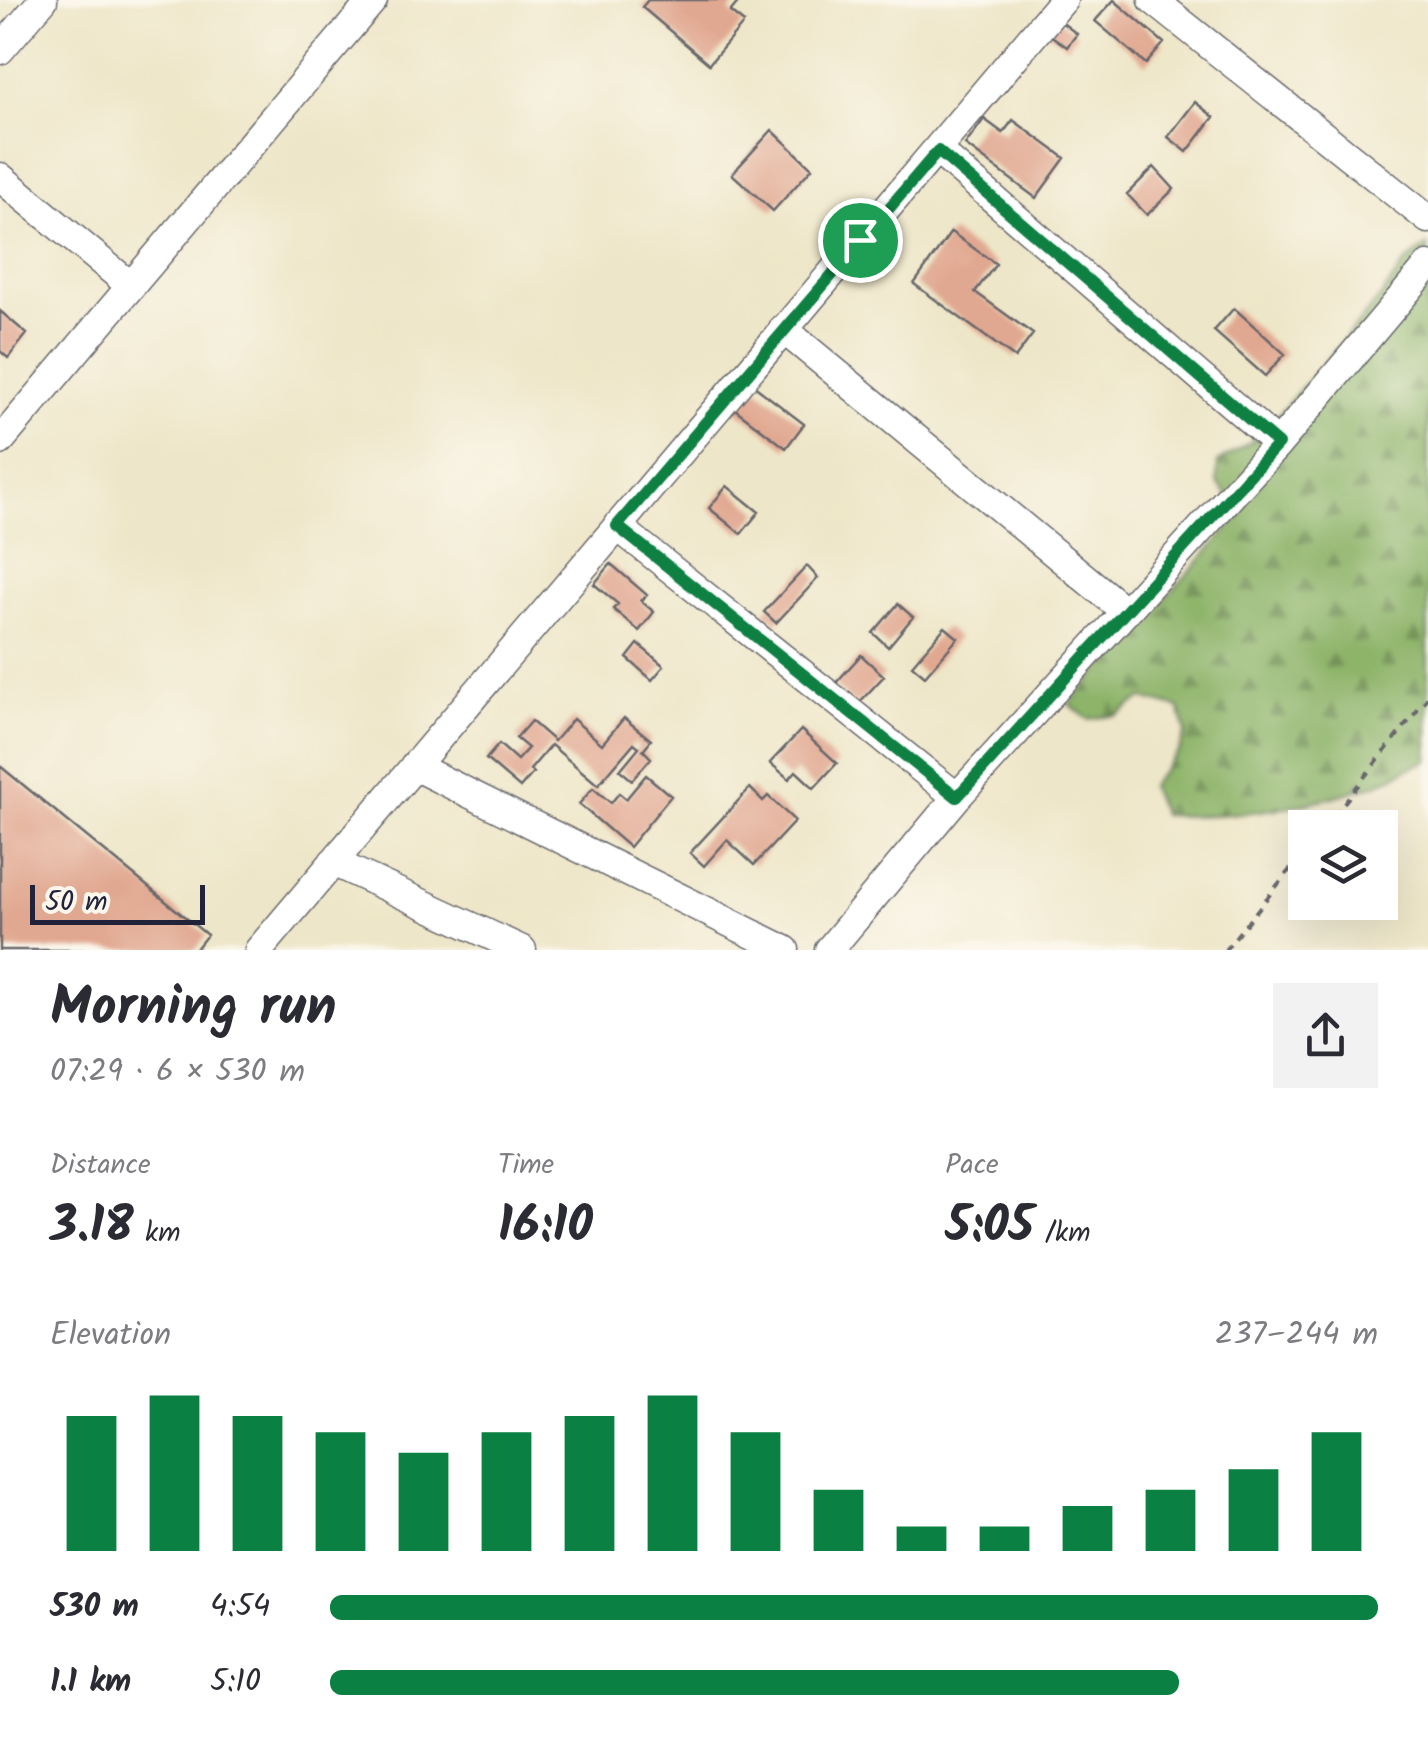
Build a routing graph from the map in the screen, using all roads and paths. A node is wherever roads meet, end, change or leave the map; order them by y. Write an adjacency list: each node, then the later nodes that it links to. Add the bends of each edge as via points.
1 (43, 0): 5 (street)
2 (373, 0): 10 (street)
3 (1064, 0): 6 (street)
4 (1153, 0): 8 (street)
5 (0, 50)
6 (938, 151): 11 (street); 13 (street)
7 (0, 176): 10 (street)
8 (1428, 220)
9 (1428, 266): 13 (street)
10 (131, 286): 12 (street)
11 (783, 329): 14 (street); 15 (street)
12 (0, 441)
13 (1278, 444): 15 (street)
14 (617, 526): 17 (street); 18 (street)
15 (1125, 610): 18 (street)
16 (1428, 697): 19 (path)
17 (414, 766): 20 (street); 24 (street)
18 (957, 797): 25 (street)
19 (1338, 810)
20 (333, 862): 22 (street); 23 (street)
21 (1288, 872): 26 (path)
22 (258, 950)
23 (522, 950)
24 (785, 950)
25 (830, 950)
26 (1225, 950)

